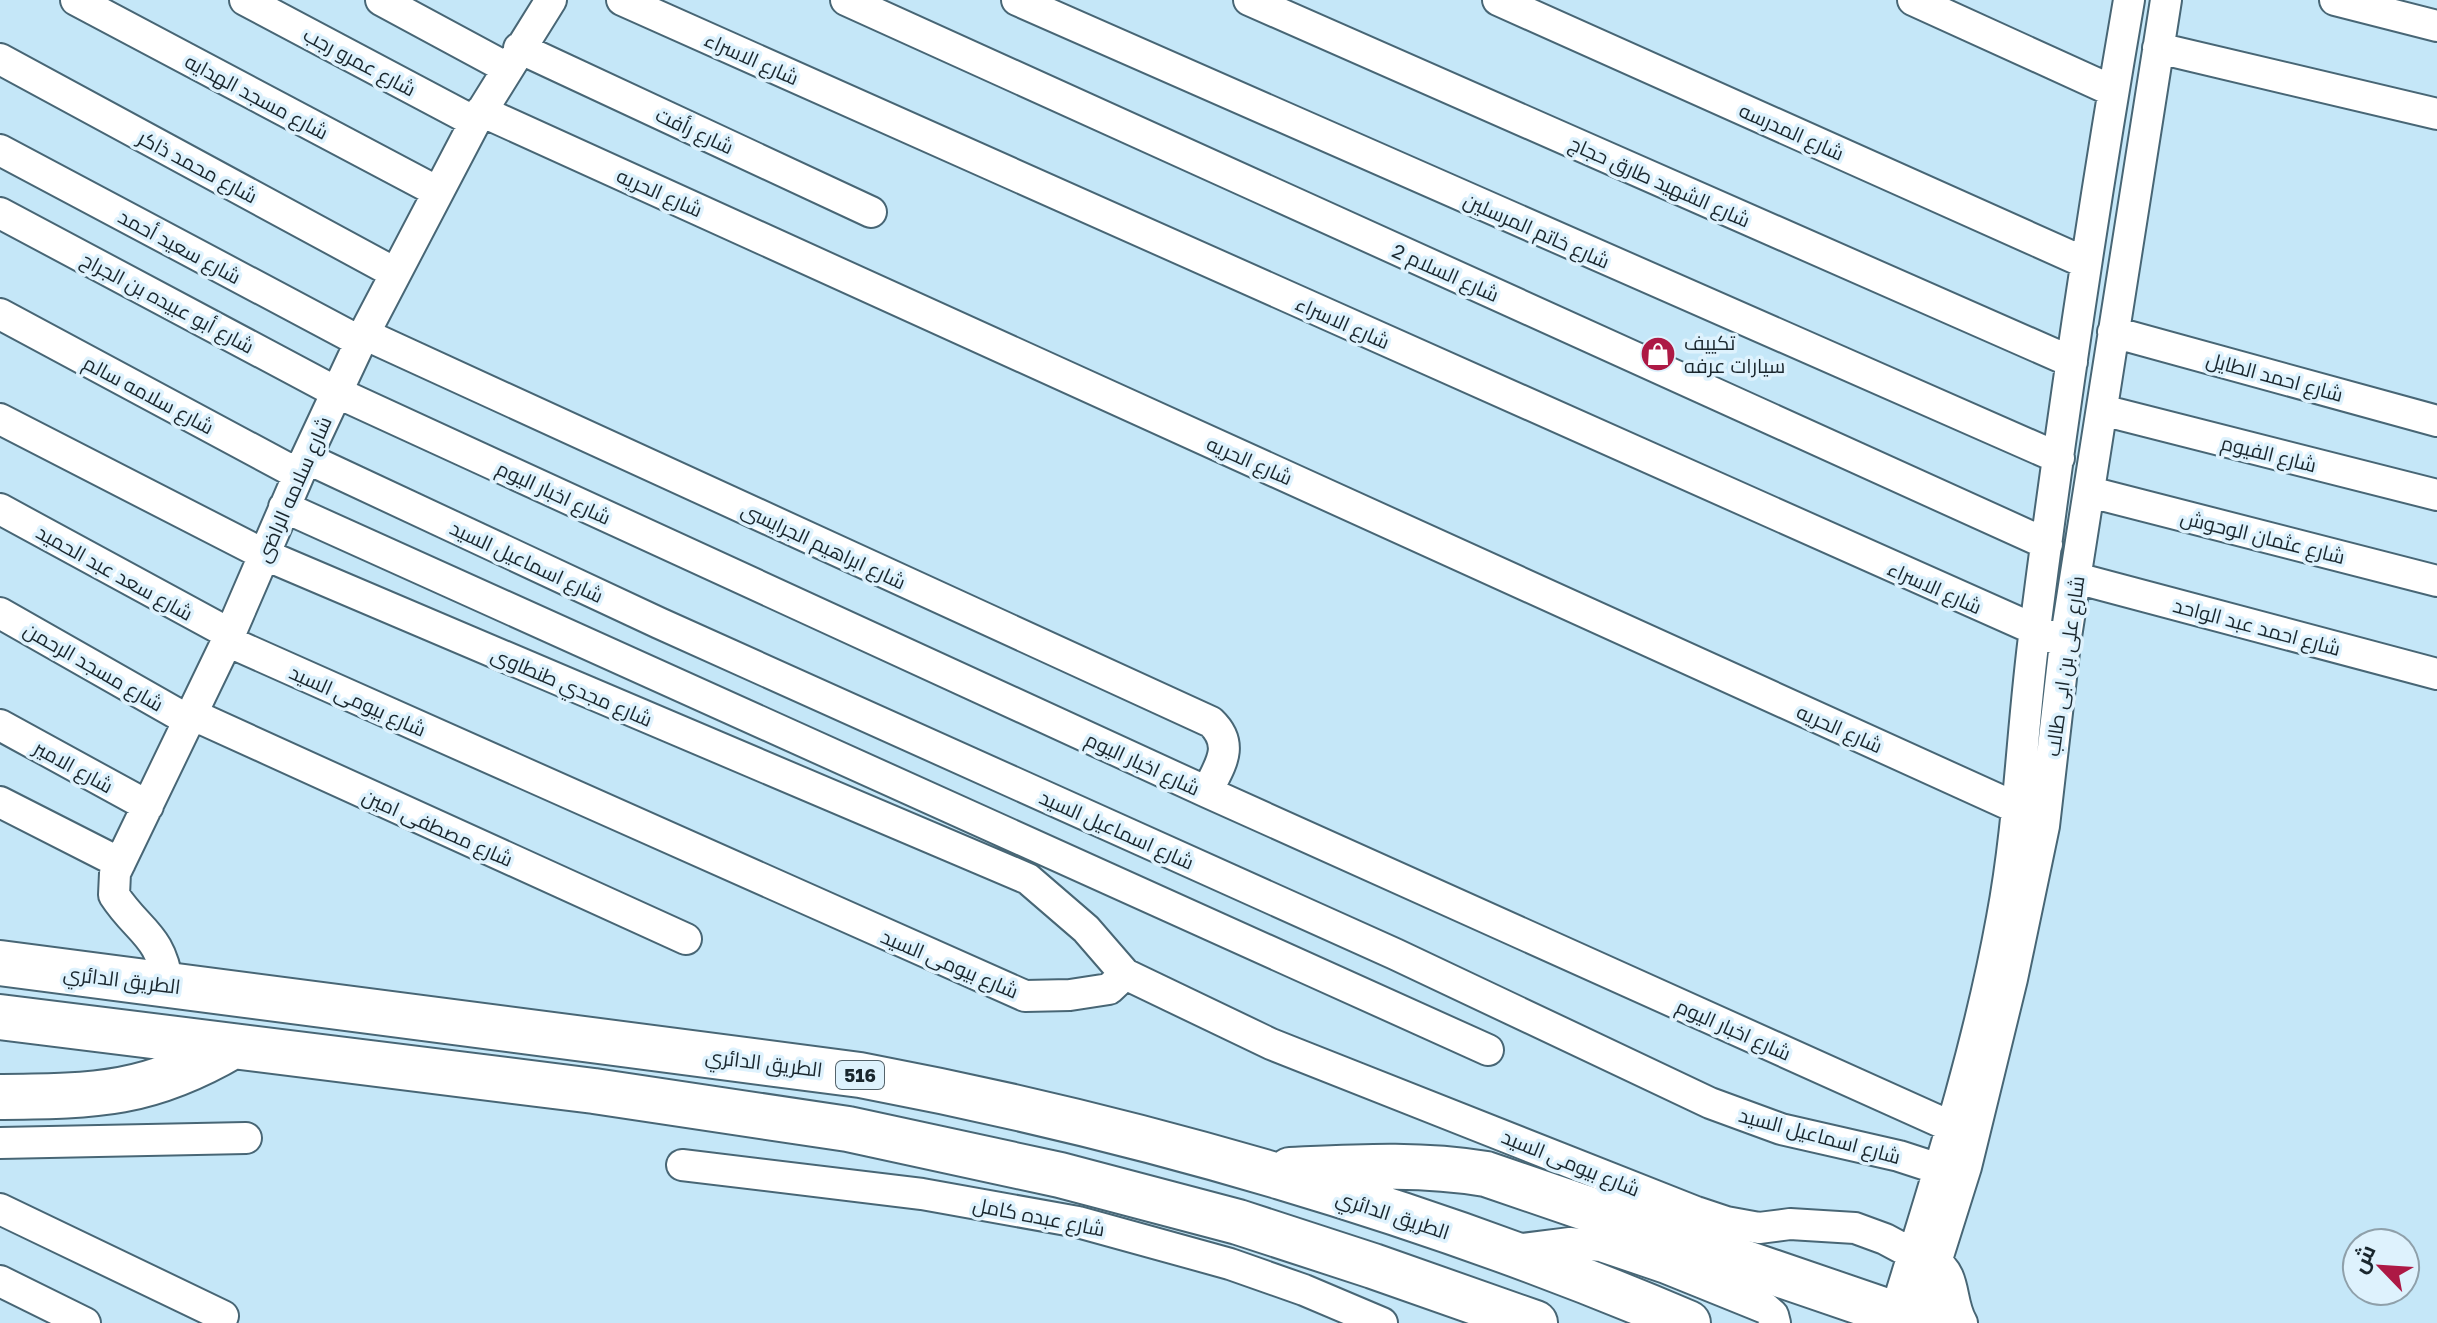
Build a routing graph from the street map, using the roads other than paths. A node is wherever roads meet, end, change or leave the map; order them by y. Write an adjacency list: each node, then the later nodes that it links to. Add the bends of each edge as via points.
1 (76, 0): 22 (street, شارع مسجد الهدايه)
2 (245, 0): 20 (street, شارع عمرو رجب)
3 (381, 0): 16 (street, شارع رأفت)
4 (622, 0): 46 (street, شارع الاسراء)
5 (846, 0): 41 (street, شارع السلام 2)
6 (1017, 0): 35 (street, شارع خاتم المرسلين)
7 (1249, 0): 30 (street, شارع الشهيد طارق حجاج)
8 (1498, 0): 25 (street, شارع المدرسه)
9 (1913, 0): 18 (street)
10 (2129, 0): 18 (street, شارع على بن ابى طالب)
11 (2166, 0): 15 (street, شارع على بن ابى طالب)
12 (2335, 0): 14 (street)
13 (541, 3): 16 (street, شارع سلامه الراضى)
14 (2437, 26)
15 (2158, 48): 19 (street); 28 (street, شارع على بن ابى طالب)
16 (513, 58): 20 (street, شارع سلامه الراضى); 23 (street, شارع رأفت)
17 (0, 59): 26 (street, شارع محمد ذاكر)
18 (2113, 91): 25 (street, شارع على بن ابى طالب)
19 (2437, 114)
20 (478, 116): 22 (street, شارع سلامه الراضى); 55 (street, شارع الحريه)
21 (0, 150): 29 (street, شارع سعيد أحمد)
22 (438, 192): 26 (street, شارع سلامه الراضى)
23 (871, 212)
24 (0, 213): 31 (street, شارع أبو عبيده بن الجراح)
25 (2086, 263): 30 (street, شارع على بن ابى طالب)
26 (395, 273): 29 (street, شارع سلامه الراضى)
27 (0, 314): 36 (street, شارع سلامه سالم)
28 (2113, 332): 32 (street, شارع على بن ابى طالب); 34 (street, شارع احمد الطايل)
29 (363, 338): 31 (street, شارع سلامه الراضى); 52 (street, شارع ابراهيم الجرايسى, via 1211,722 1222,733 1225,748)
30 (2072, 362): 35 (street, شارع على بن ابى طالب)
31 (336, 392): 36 (street, شارع سلامه الراضى); 52 (street, شارع اخبار اليوم)
32 (2102, 410): 37 (street, شارع على بن ابى طالب); 38 (street, شارع الفيوم)
33 (0, 419): 42 (street, شارع مجدي طنطاوى)
34 (2437, 421)
35 (2059, 458): 41 (street, شارع على بن ابى طالب)
36 (302, 466): 39 (street, شارع سلامه الراضى); 69 (street, شارع اسماعيل السيد, via 1395,954 1710,1103 1781,1129)
37 (2090, 492): 43 (street, شارع على بن ابى طالب); 44 (street, شارع عثمان الوحوش)
38 (2437, 495)
39 (284, 507): 42 (street, شارع سلامه الراضى); 63 (street)
40 (0, 509): 47 (street, شارع سعد عبد الحميد)
41 (2047, 544): 46 (street, شارع على بن ابى طالب)
42 (263, 554): 47 (street, شارع سلامه الراضى); 59 (street, شارع مجدي طنطاوى, via 1028,879 1086,929)
43 (2076, 578): 48 (street, شارع على بن ابى طالب); 49 (street, شارع احمد عبد الواحد)
44 (2437, 581)
45 (0, 613): 50 (street, شارع مسجد الرحمن)
46 (2034, 631): 48 (street, شارع الاسراء); 55 (street, شارع على بن ابى طالب)
47 (228, 638): 50 (street, شارع سلامه الراضى); 59 (street, شارع بيومى السيد, via 1025,996 1109,989)
48 (2065, 643): 75 (street, شارع على بن ابى طالب, via 2044,826 2028,907 1966,1167)
49 (2437, 674)
50 (189, 717): 54 (street, شارع سلامه الراضى); 57 (street, شارع مصطفى امين)
51 (0, 725): 54 (street, شارع الامير)
52 (1207, 792): 65 (street, شارع اخبار اليوم)
53 (0, 802): 56 (street)
54 (148, 806): 56 (street, شارع سلامه الراضى)
55 (2019, 809): 65 (street, شارع على بن ابى طالب, via 1991,973)
56 (120, 863): 60 (street, شارع سلامه الراضى, via 114,895 155,943)
57 (686, 939)
58 (0, 963): 60 (highway, الطريق الدائري / 516)
59 (1125, 974): 75 (street, شارع بيومى السيد, via 1271,1044 1696,1212 1759,1228 1855,1228 1885,1239)
60 (168, 985): 70 (highway, الطريق الدائري / 516, via 860,1075 1027,1109)
61 (0, 1017): 62 (highway)
62 (233, 1046): 64 (highway, via 184,1072 131,1089 78,1097); 73 (highway, via 848,1129 1060,1175 1238,1222)
63 (1488, 1050)
64 (0, 1097)
65 (1952, 1127): 69 (street, شارع على بن ابى طالب)
66 (246, 1138): 67 (street)
67 (0, 1143)
68 (682, 1165): 78 (street, شارع عبده كامل, via 922,1194 1078,1222 1230,1264)
69 (1939, 1169): 75 (street, شارع على بن ابى طالب)
70 (1258, 1171): 72 (highway, الطريق الدائري / 516); 75 (highway, via 1398,1165 1486,1174)
71 (0, 1209): 76 (street)
72 (1505, 1251): 81 (highway, الطريق الدائري / 516); 82 (street, via 1570,1243 1601,1246 1765,1308)
73 (1373, 1266): 79 (highway); 80 (highway)
74 (0, 1281): 77 (street)
75 (1917, 1299): 83 (street, via 1949,1273)
76 (223, 1316)
77 (85, 1323)
78 (1382, 1323)
79 (1446, 1323)
80 (1535, 1323)
81 (1688, 1323)
82 (1775, 1323)
83 (1962, 1323)

